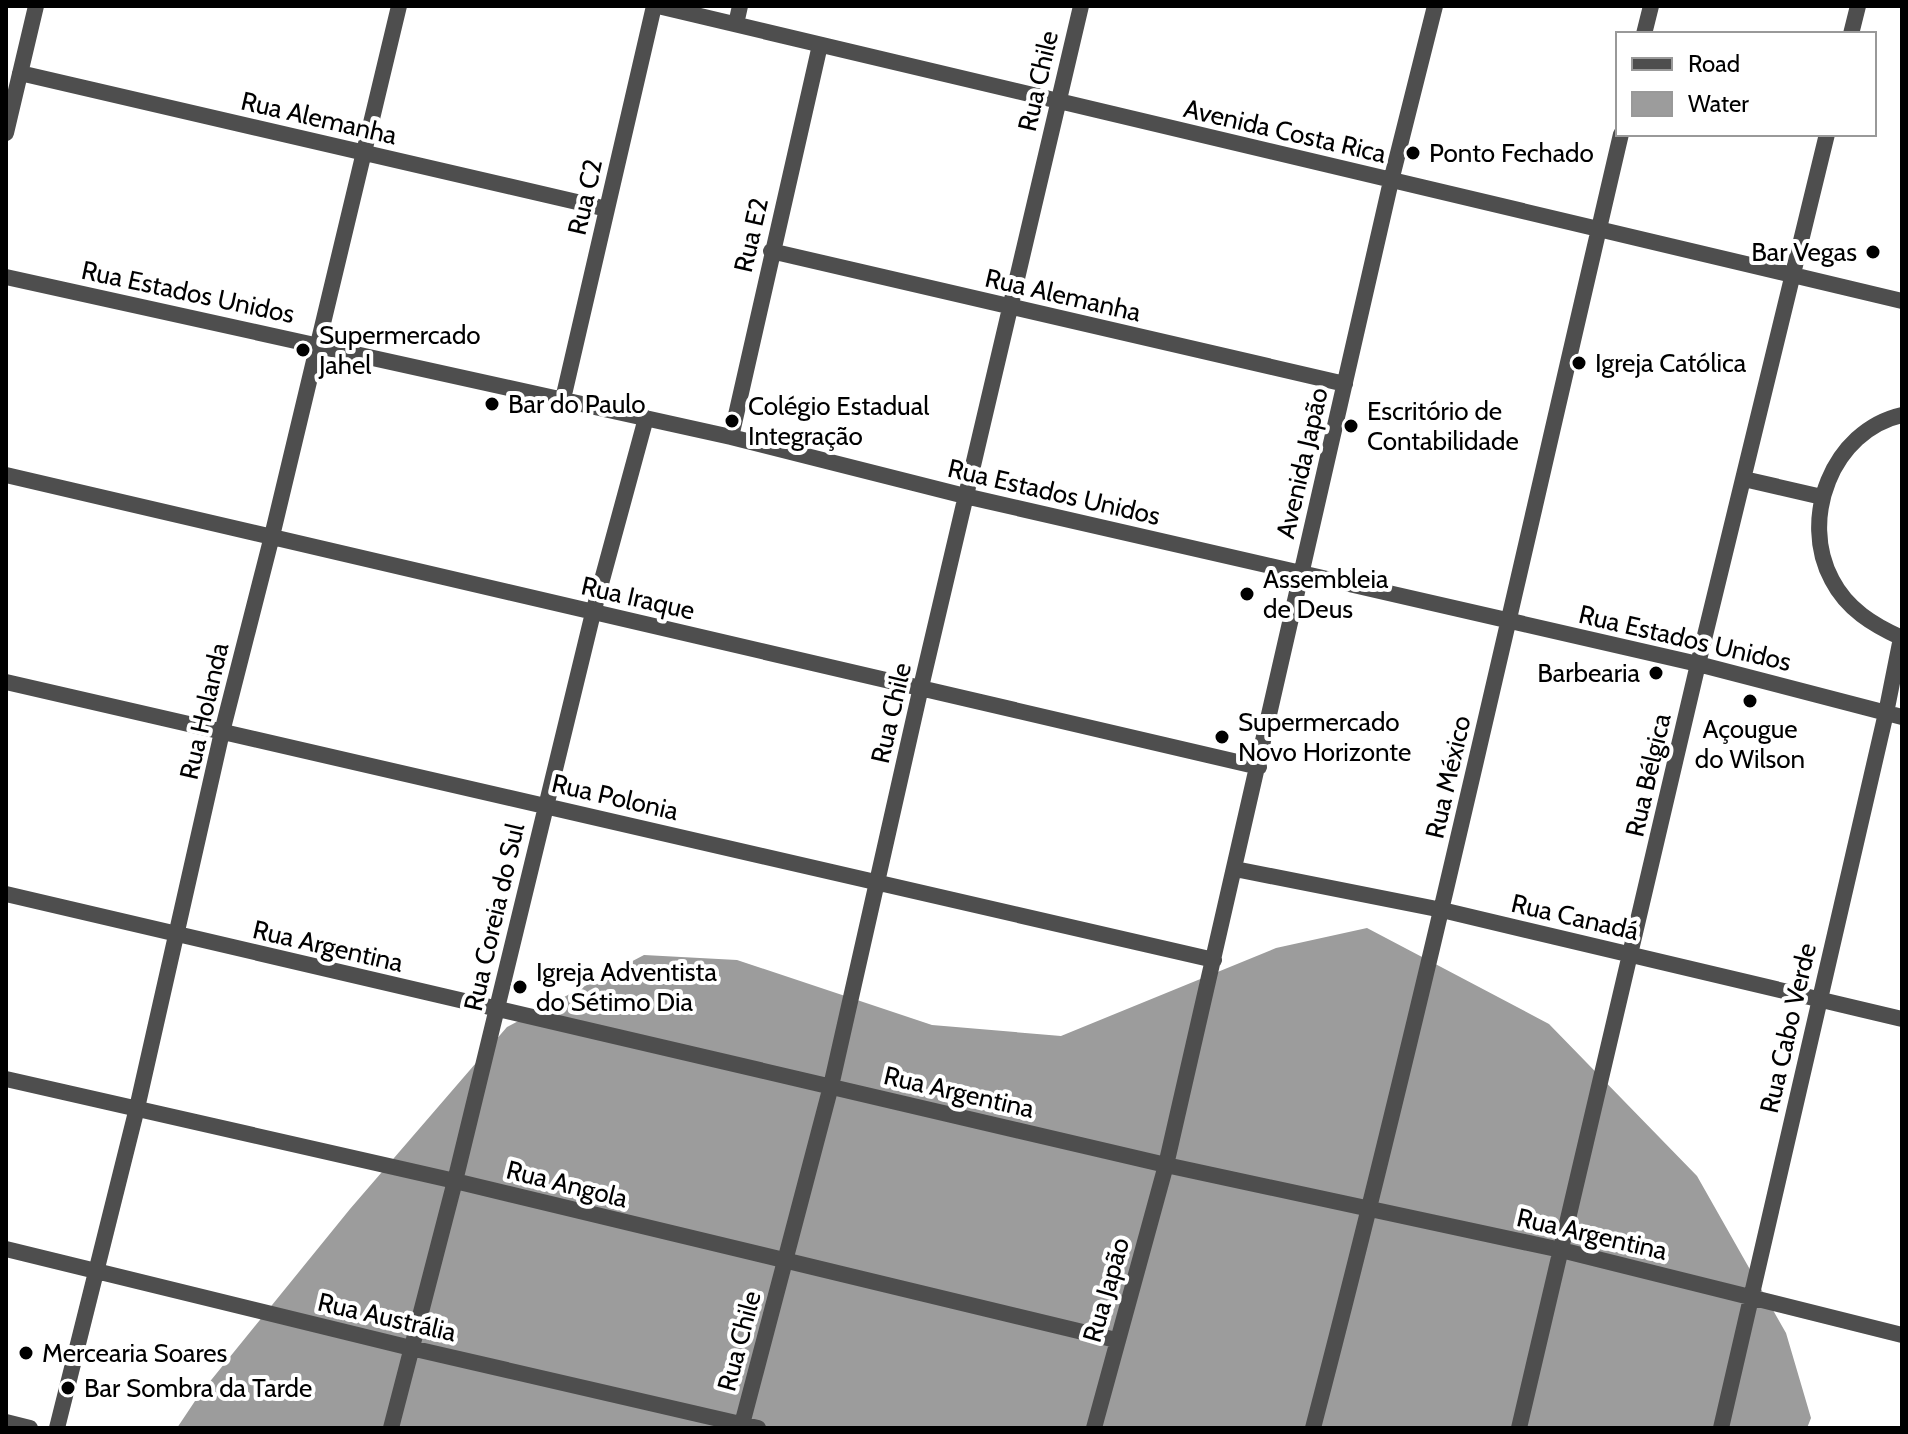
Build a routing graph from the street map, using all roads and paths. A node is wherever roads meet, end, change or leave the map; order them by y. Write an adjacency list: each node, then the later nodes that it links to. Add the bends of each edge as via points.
1 (36, 6): 13 (street)
2 (399, 6): 18 (street, Rua Holanda)
3 (656, 6): 9 (street, Avenida Costa Rica); 20 (street, Rua C2)
4 (740, 6): 9 (street)
5 (1081, 6): 14 (street, Rua Chile)
6 (1435, 6): 19 (street, Avenida Japão)
7 (1651, 6): 10 (street)
8 (1858, 6): 11 (street)
9 (736, 24): 12 (street, Avenida Costa Rica)
10 (1644, 32)
11 (1852, 32)
12 (820, 45): 14 (street, Avenida Costa Rica); 22 (street, Rua E2)
13 (20, 73): 15 (street); 18 (street, Rua Alemanha)
14 (1058, 103): 19 (street, Avenida Costa Rica); 26 (street, Rua Chile)
15 (6, 133)
16 (1621, 136): 21 (street, Rua México)
17 (1827, 136): 23 (street, Rua Bélgica)
18 (362, 153): 20 (street, Rua Alemanha); 27 (street, Rua Holanda)
19 (1391, 181): 21 (street, Avenida Costa Rica); 28 (street, Avenida Japão)
20 (607, 209): 29 (street, Rua C2)
21 (1599, 229): 23 (street, Avenida Costa Rica); 40 (street, Rua México)
22 (771, 251): 26 (street, Rua Alemanha); 32 (street, Rua E2)
23 (1794, 275): 25 (street, Avenida Costa Rica); 34 (street, Rua Bélgica)
24 (6, 277): 27 (street, Rua Estados Unidos)
25 (1902, 301)
26 (1011, 308): 28 (street, Rua Alemanha); 35 (street, Rua Chile)
27 (318, 345): 29 (street, Rua Estados Unidos); 37 (street, Rua Holanda)
28 (1345, 384): 38 (street, Avenida Japão)
29 (563, 399): 31 (street, Rua Estados Unidos)
30 (1902, 415): 36 (street, via 1870,429 1848,448)
31 (646, 418): 32 (street, Rua Estados Unidos); 39 (street, Rua Coreia do Sul)
32 (731, 437): 35 (street, Rua Estados Unidos)
33 (6, 475): 37 (street, Rua Iraque)
34 (1744, 479): 36 (street); 42 (street, Rua Bélgica)
35 (965, 496): 38 (street, Rua Estados Unidos); 44 (street, Rua Chile)
36 (1822, 497): 41 (street, via 1821,553 1832,580 1869,622)
37 (272, 536): 39 (street, Rua Iraque); 46 (street, Rua Holanda)
38 (1301, 575): 40 (street, Rua Estados Unidos); 47 (street, Avenida Japão)
39 (593, 613): 44 (street, Rua Iraque); 48 (street, Rua Coreia do Sul)
40 (1508, 622): 42 (street, Rua Estados Unidos); 52 (street, Rua México)
41 (1902, 638): 45 (street, Rua Cabo Verde)
42 (1698, 664): 45 (street, Rua Estados Unidos); 54 (street, Rua Bélgica)
43 (6, 682): 46 (street, Rua Polonia)
44 (921, 687): 47 (street, Rua Iraque); 50 (street, Rua Chile)
45 (1894, 715): 56 (street, Rua Cabo Verde)
46 (222, 732): 48 (street, Rua Polonia); 53 (street, Rua Holanda)
47 (1259, 767): 49 (street, Avenida Japão)
48 (544, 805): 50 (street, Rua Polonia); 57 (street, Rua Coreia do Sul)
49 (1235, 869): 52 (street, Rua Canadá); 55 (street, Avenida Japão)
50 (878, 884): 55 (street, Rua Polonia); 60 (street, Rua Chile)
51 (6, 894): 53 (street, Rua Argentina)
52 (1442, 910): 54 (street, Rua Canadá); 64 (street, Rua México)
53 (178, 935): 57 (street, Rua Argentina); 61 (street, Rua Holanda)
54 (1631, 955): 56 (street, Rua Canadá); 66 (street, Rua Bélgica)
55 (1214, 960): 62 (street, Avenida Japão)
56 (1819, 999): 58 (street, Rua Canadá); 69 (street, Rua Cabo Verde)
57 (497, 1010): 60 (street, Rua Argentina); 63 (street, Rua Coreia do Sul)
58 (1902, 1019)
59 (6, 1079): 61 (street, Rua Angola)
60 (831, 1086): 62 (street, Rua Argentina); 67 (street, Rua Chile)
61 (137, 1108): 63 (street, Rua Angola); 68 (street, Rua Holanda)
62 (1166, 1165): 64 (street, Rua Argentina); 71 (street, Rua Japão)
63 (455, 1181): 67 (street, Rua Angola); 72 (street, Rua Coreia do Sul)
64 (1370, 1209): 66 (street, Rua Argentina); 79 (street, Rua México)
65 (6, 1249): 68 (street, Rua Austrália)
66 (1561, 1250): 69 (street, Rua Argentina); 80 (street, Rua Bélgica)
67 (786, 1262): 71 (street, Rua Angola); 74 (street, Rua Chile)
68 (96, 1272): 72 (street, Rua Austrália); 76 (street, Rua Holanda)
69 (1751, 1296): 70 (street, Rua Argentina); 81 (street, Rua Cabo Verde)
70 (1902, 1335)
71 (1116, 1340): 78 (street, Rua Japão)
72 (411, 1348): 74 (street, Rua Austrália); 77 (street, Rua Coreia do Sul)
73 (6, 1422): 75 (street)
74 (747, 1427)
75 (30, 1428)
76 (57, 1428)
77 (391, 1428)
78 (1094, 1428)
79 (1313, 1428)
80 (1519, 1428)
81 (1721, 1428)

